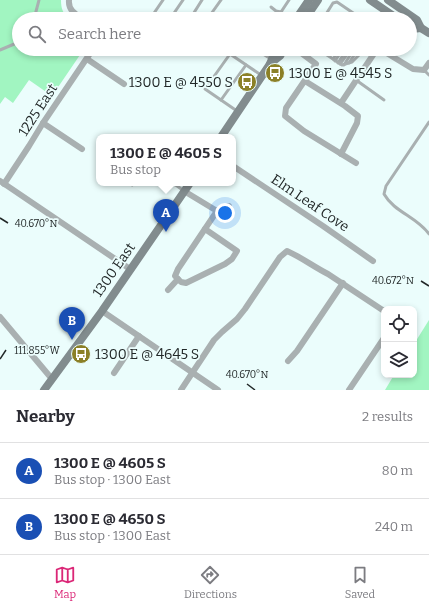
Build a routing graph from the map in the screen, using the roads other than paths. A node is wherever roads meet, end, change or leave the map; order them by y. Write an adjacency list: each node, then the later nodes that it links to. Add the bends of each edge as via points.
1 (39, 0): 14 (lane)
2 (163, 0): 16 (lane)
3 (182, 0): 17 (lane)
4 (202, 0): 18 (lane)
5 (221, 0): 19 (lane)
6 (289, 0): 20 (lane)
7 (309, 0): 21 (main road)
8 (318, 0): 22 (main road)
9 (370, 0): 25 (main road)
10 (388, 0): 11 (main road)
11 (397, 2): 26 (main road)
12 (69, 3): 15 (street)
13 (271, 7): 20 (lane)
14 (36, 12)
15 (74, 12)
16 (155, 12)
17 (174, 12)
18 (194, 12)
19 (212, 12)
20 (281, 12)
21 (301, 12)
22 (310, 12)
23 (327, 12): 24 (lane, via 333,3 337,2)
24 (351, 12)
25 (381, 12)
26 (408, 12)
27 (417, 20): 29 (main road)
28 (417, 28): 29 (main road)
29 (421, 28): 30 (main road)
30 (429, 33)
31 (12, 45): 32 (lane)
32 (0, 50)
33 (88, 56): 49 (street, 1225 East)
34 (229, 56): 61 (lane, via 205,89)
35 (233, 56): 54 (lane)
36 (264, 56): 50 (lane)
37 (273, 56): 50 (main road)
38 (280, 56): 50 (main road)
39 (307, 56): 59 (street, via 316,64)
40 (329, 56): 51 (lane)
41 (340, 56): 51 (lane)
42 (342, 56): 51 (lane)
43 (344, 56): 51 (lane)
44 (345, 56): 51 (lane)
45 (354, 56): 52 (lane)
46 (358, 56): 52 (lane)
47 (371, 56): 58 (street)
48 (392, 56): 55 (street, via 413,69)
49 (86, 59): 60 (street); 66 (street, 1225 East)
50 (270, 62): 57 (main road)
51 (338, 62): 52 (lane)
52 (350, 63)
53 (429, 63): 55 (street)
54 (246, 65): 57 (lane); 61 (lane)
55 (424, 70): 56 (lane)
56 (429, 75)
57 (262, 76): 64 (main road)
58 (356, 80): 62 (lane); 63 (street)
59 (305, 81): 63 (street); 69 (street, via 286,108 285,116)
60 (124, 84)
61 (221, 100): 64 (lane)
62 (384, 100)
63 (341, 103): 69 (street, via 358,116 358,120)
64 (238, 112): 67 (main road)
65 (429, 122): 79 (lane, via 386,186 384,194 388,202 424,226)
66 (43, 123): 68 (street); 72 (street, 1225 East)
67 (223, 134)
68 (82, 149)
69 (341, 154): 70 (street)
70 (356, 163)
71 (236, 168): 80 (street, Elm Leaf Cove)
72 (2, 182): 81 (street)
73 (177, 186): 75 (lane)
74 (188, 186): 75 (main road, 1300 East)
75 (184, 191): 77 (street); 81 (main road, 1300 East)
76 (229, 206): 77 (street)
77 (217, 211): 78 (street)
78 (205, 229): 82 (street, via 178,269 175,276); 82 (street, via 237,251 225,264 186,283)
79 (429, 234)
80 (373, 260)
81 (130, 269): 86 (main road, 1300 East)
82 (178, 279): 84 (street)
83 (343, 283): 85 (street); 90 (street); 91 (street, via 287,251 280,257 245,310 222,332)
84 (168, 290)
85 (381, 309)
86 (102, 311): 88 (street); 93 (main road, 1300 East)
87 (0, 317): 93 (street)
88 (139, 336): 91 (street); 92 (street)
89 (381, 342): 97 (street)
90 (288, 361)
91 (193, 373): 95 (street); 96 (street)
92 (114, 374)
93 (52, 379): 94 (main road, 1300 East)
94 (44, 390)
95 (181, 390)
96 (218, 390)
97 (349, 390)

